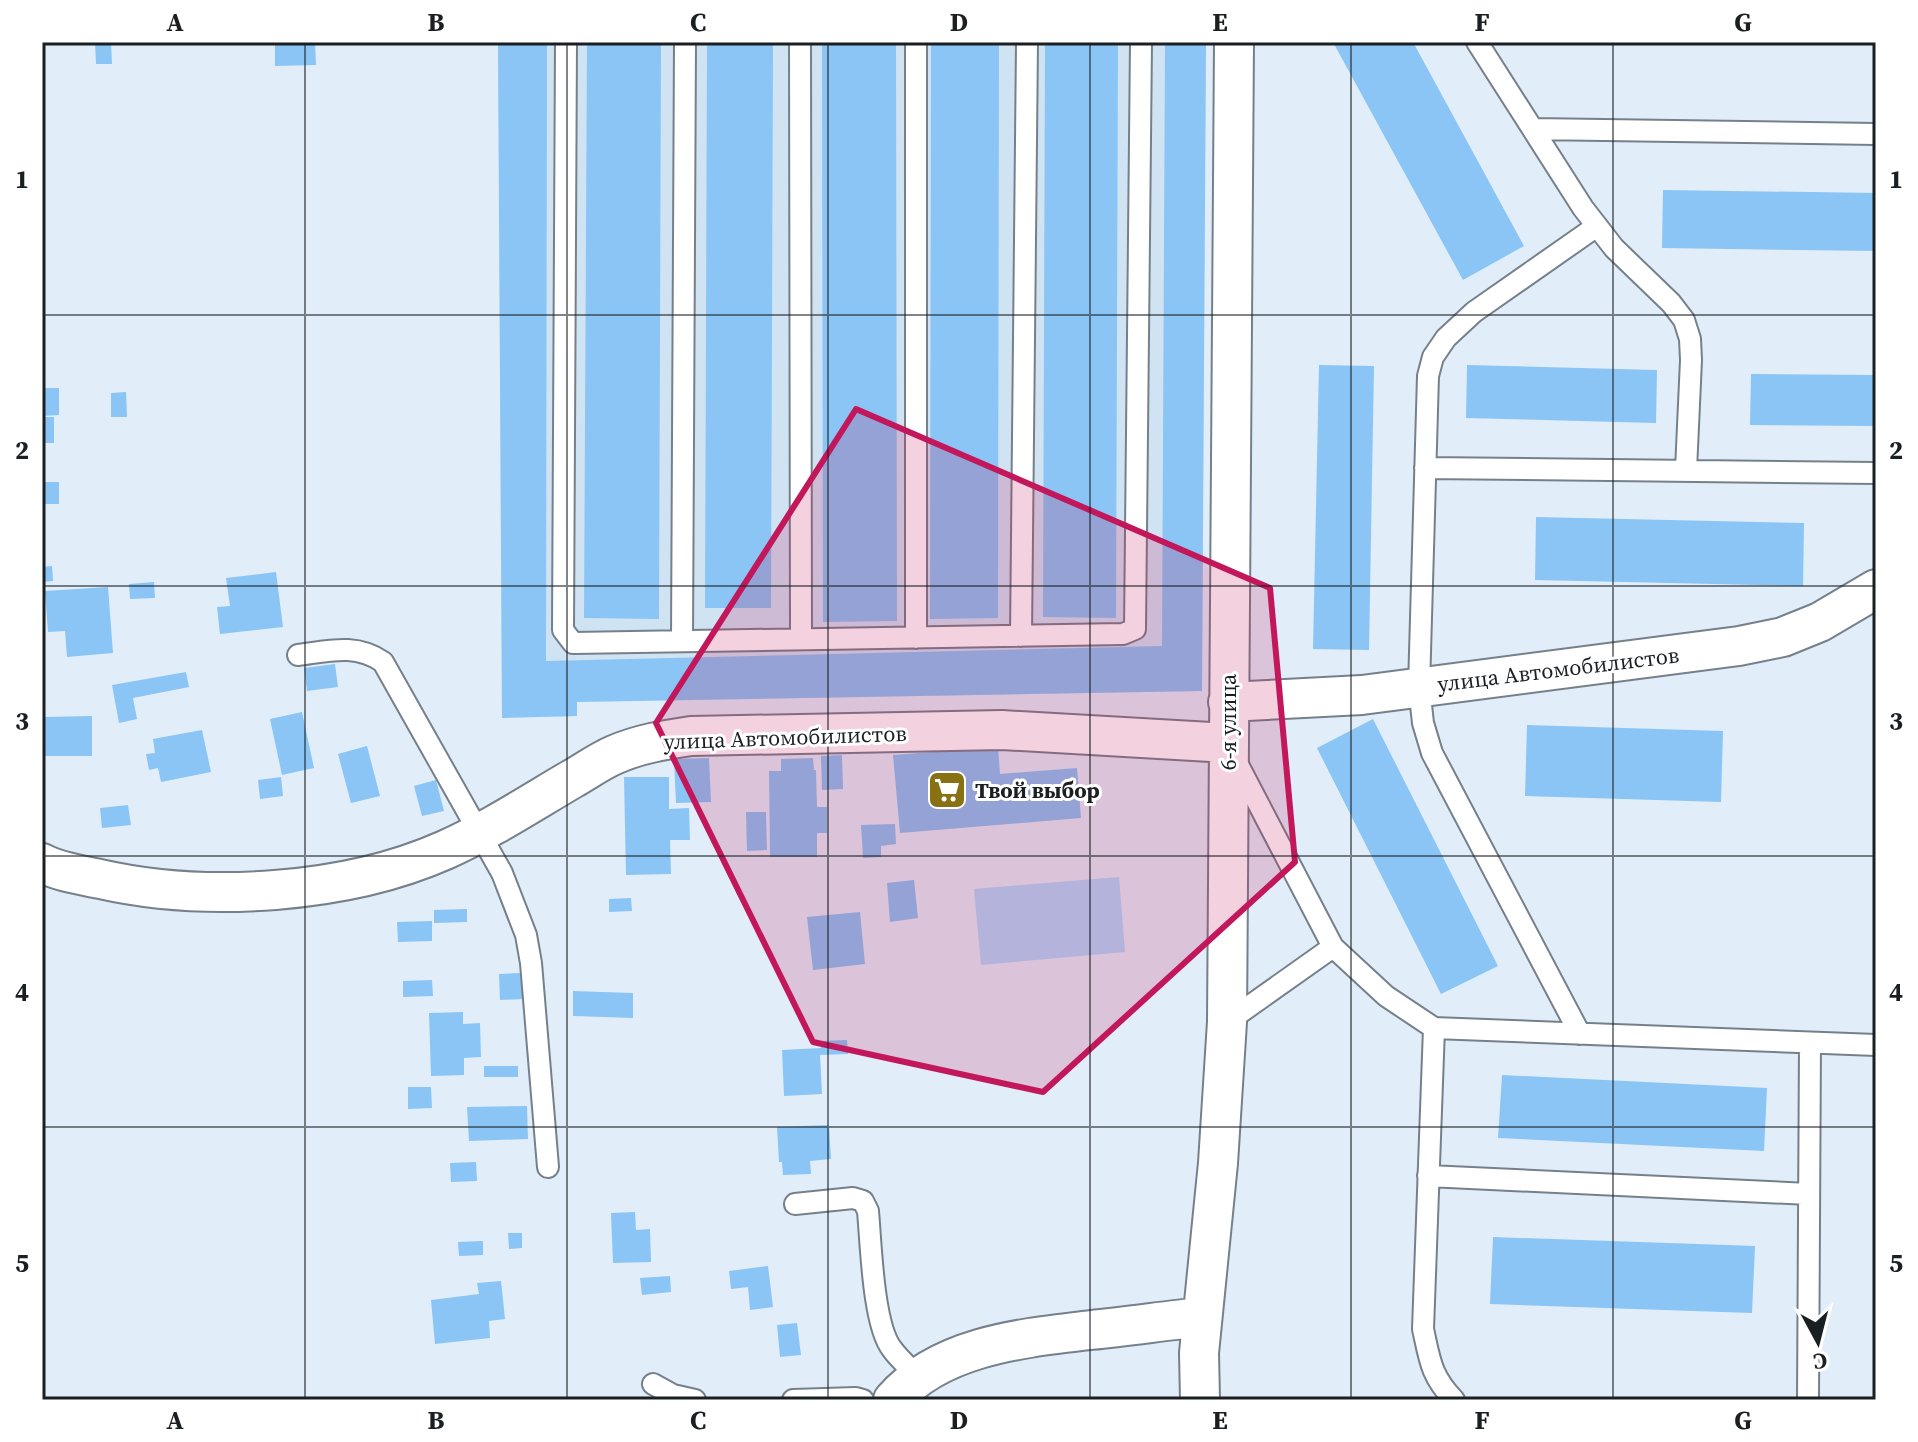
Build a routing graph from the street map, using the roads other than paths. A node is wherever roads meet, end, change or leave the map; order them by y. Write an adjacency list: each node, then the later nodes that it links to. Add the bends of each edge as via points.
1 (566, 42): 19 (lane, via 563,630 573,643)
2 (685, 42): 19 (lane)
3 (800, 42): 18 (lane)
4 (916, 42): 17 (lane)
5 (1027, 42): 16 (lane)
6 (1141, 42): 16 (lane, via 1135,629 1123,634)
7 (1234, 42): 22 (street, 6-я улица)
8 (1477, 42): 9 (lane)
9 (1533, 129): 10 (lane); 11 (lane)
10 (1876, 134)
11 (1597, 226): 12 (lane, via 1474,312 1446,338 1428,376); 13 (lane, via 1684,320 1691,360)
12 (1425, 468): 13 (lane); 21 (lane)
13 (1686, 470): 14 (lane)
14 (1876, 473)
15 (1876, 589): 21 (street, улица Автомобилистов, via 1783,637)
16 (1021, 636): 17 (lane)
17 (916, 638): 18 (lane)
18 (801, 639): 19 (lane)
19 (682, 641)
20 (298, 655): 24 (lane, via 360,650 383,662)
21 (1419, 687): 22 (street, улица Автомобилистов); 29 (lane, via 1432,753)
22 (1228, 702): 23 (street, 6-я улица)
23 (1228, 743): 24 (street, улица Автомобилистов, via 1002,730 691,736 614,755); 26 (lane); 27 (street, 6-я улица)
24 (479, 833): 25 (street, улица Автомобилистов, via 400,867 275,890 143,888); 32 (lane, via 502,873 526,935)
25 (42, 863)
26 (1333, 947): 27 (lane); 28 (lane, via 1386,996)
27 (1227, 1022): 36 (street, 6-я улица)
28 (1434, 1028): 29 (lane); 33 (lane)
29 (1580, 1034): 30 (lane)
30 (1810, 1043): 31 (lane); 34 (lane)
31 (1876, 1045)
32 (548, 1167)
33 (1428, 1176): 34 (lane); 43 (lane, via 1423,1329 1440,1385)
34 (1809, 1194): 44 (lane)
35 (795, 1204): 38 (lane, via 863,1201 878,1313)
36 (1201, 1317): 38 (street, via 1027,1338 963,1354); 42 (street, 6-я улица)
37 (653, 1384): 39 (lane)
38 (906, 1388)
39 (695, 1400)
40 (793, 1400): 41 (lane)
41 (863, 1400)
42 (1200, 1400)
43 (1454, 1400)
44 (1808, 1400)

